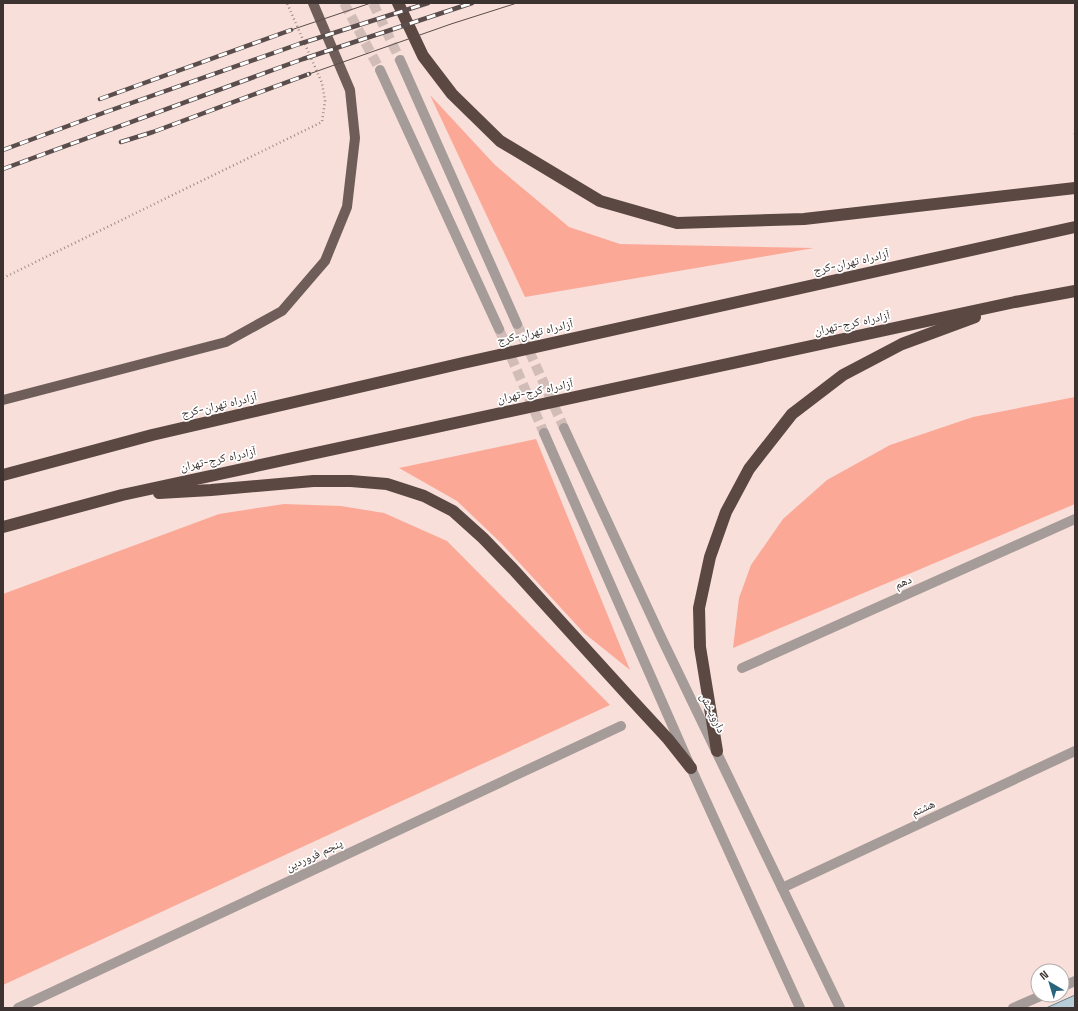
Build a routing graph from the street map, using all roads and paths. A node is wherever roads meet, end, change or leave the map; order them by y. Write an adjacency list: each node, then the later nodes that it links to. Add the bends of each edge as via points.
1 (287, 3): 10 (path, via 322,83 325,101 322,122)
2 (313, 3): 15 (main road, via 350,90 355,138 347,207 325,261 282,311 226,342)
3 (398, 3): 8 (highway, via 423,56 452,94 500,141 600,201 677,223 804,219)
4 (400, 60): 13 (street)
5 (380, 70): 14 (street)
6 (1075, 130): 7 (path)
7 (1075, 134)
8 (1075, 188)
9 (1075, 227): 18 (highway, آزادراه تهران-کرج, via 152,435)
10 (3, 278)
11 (1075, 291): 12 (highway, آزادراه کرج-تهران)
12 (1015, 302): 19 (highway, آزادراه کرج-تهران); 24 (highway, via 902,344 843,375 792,414 749,469 726,512 710,557 699,608 700,647)
13 (517, 324)
14 (499, 329)
15 (3, 400)
16 (564, 428): 24 (street, داروپخش)
17 (544, 433): 26 (street)
18 (3, 475)
19 (122, 495): 21 (highway, آزادراه کرج-تهران); 26 (highway, via 313,481 351,481 387,484 424,496 453,511 488,543 645,714)
20 (1075, 519): 22 (street, دهم)
21 (3, 526)
22 (742, 668)
23 (621, 726): 29 (street, پنجم فروردین)
24 (716, 750): 27 (street, داروپخش)
25 (1075, 751): 27 (street, هشتم)
26 (691, 768): 30 (street)
27 (782, 888): 31 (street, داروپخش)
28 (1030, 1001): 32 (street)
29 (18, 1008)
30 (800, 1008)
31 (840, 1008)
32 (1013, 1008)

